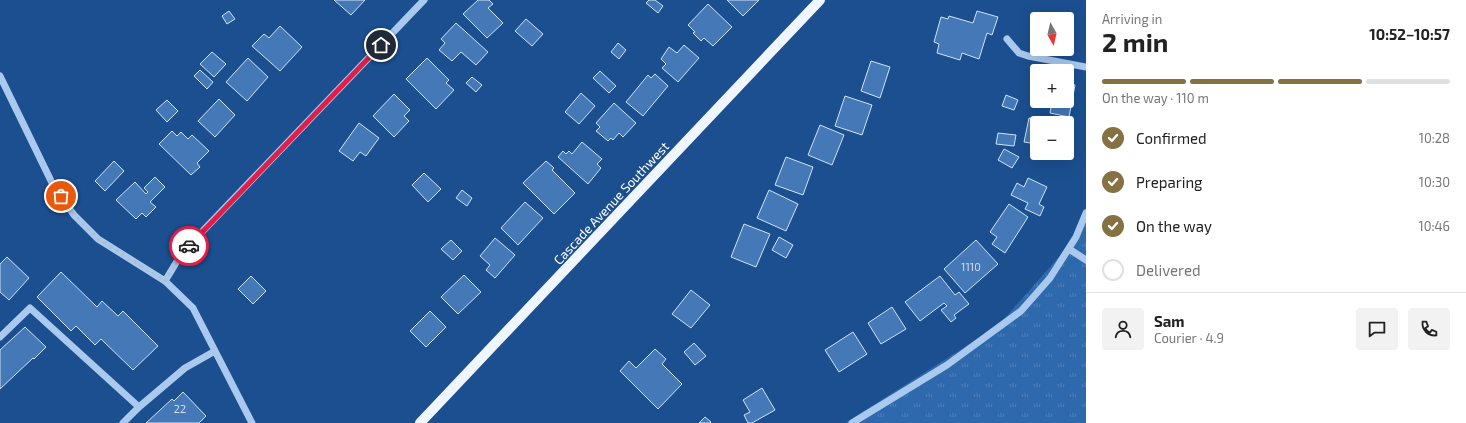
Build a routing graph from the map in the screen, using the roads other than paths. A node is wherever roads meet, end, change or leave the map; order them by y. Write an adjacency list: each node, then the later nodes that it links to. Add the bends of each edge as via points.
1 (424, 0): 9 (street, via 198,236 179,258)
2 (820, 0): 15 (main road, Cascade Avenue Southwest)
3 (1007, 39): 4 (street, via 1019,53)
4 (1086, 67)
5 (0, 76): 9 (street, via 54,187 74,214 98,239)
6 (1086, 213): 7 (street)
7 (1069, 249): 8 (street); 16 (street, via 1050,278 1021,311 947,365)
8 (1086, 260)
9 (165, 281): 11 (street, via 192,308)
10 (0, 337): 12 (street, via 30,308)
11 (215, 350): 12 (street, via 185,368); 14 (street)
12 (139, 407): 13 (street)
13 (123, 423)
14 (252, 423)
15 (420, 423)
16 (852, 423)

